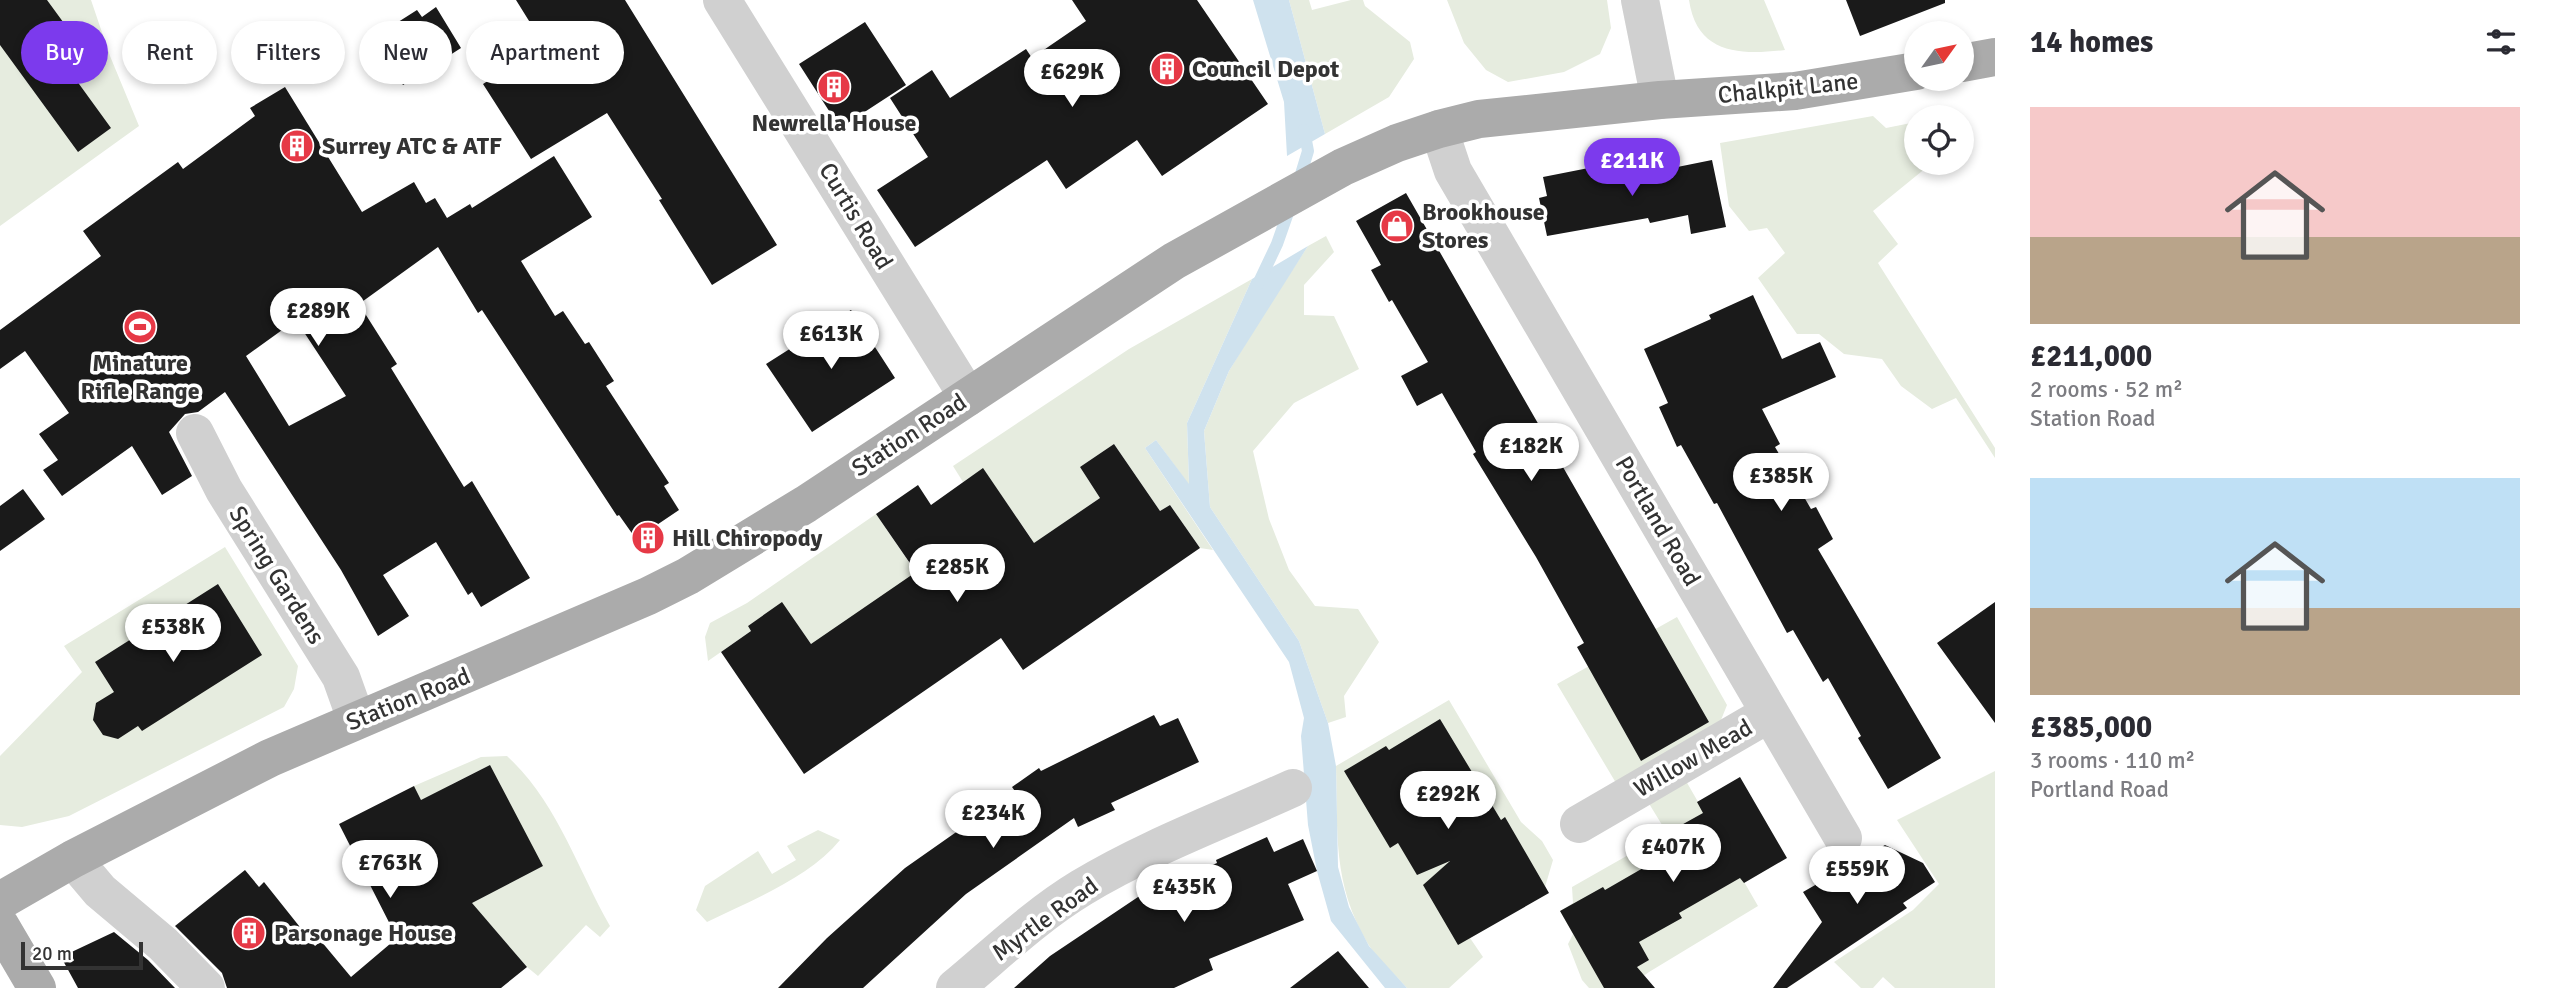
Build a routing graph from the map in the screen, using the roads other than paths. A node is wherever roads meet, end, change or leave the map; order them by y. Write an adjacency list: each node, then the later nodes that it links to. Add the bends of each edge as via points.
1 (722, 0): 8 (street, Curtis Road)
2 (1640, 0): 6 (street)
3 (1995, 57): 4 (main road)
4 (1974, 61)
5 (1904, 73): 6 (main road, Chalkpit Lane, via 1795,91)
6 (1660, 100): 7 (main road, Station Road, via 1479,119)
7 (1439, 129): 8 (main road, Station Road, via 1343,167 1174,261); 10 (street, Portland Road, via 1453,171)
8 (968, 397): 11 (main road, Station Road, via 688,576 495,663)
9 (195, 433): 11 (street, Spring Gardens, via 224,490 341,677)
10 (1770, 713): 13 (street, Willow Mead); 14 (street, Portland Road)
11 (356, 719): 15 (main road, Station Road)
12 (1293, 788): 20 (street, Myrtle Road, via 1080,888)
13 (1580, 824)
14 (1843, 838)
15 (73, 859): 16 (main road, Station Road); 19 (street, via 100,891)
16 (0, 901)
17 (0, 925): 18 (main road)
18 (37, 988)
19 (206, 988)
20 (956, 988)

